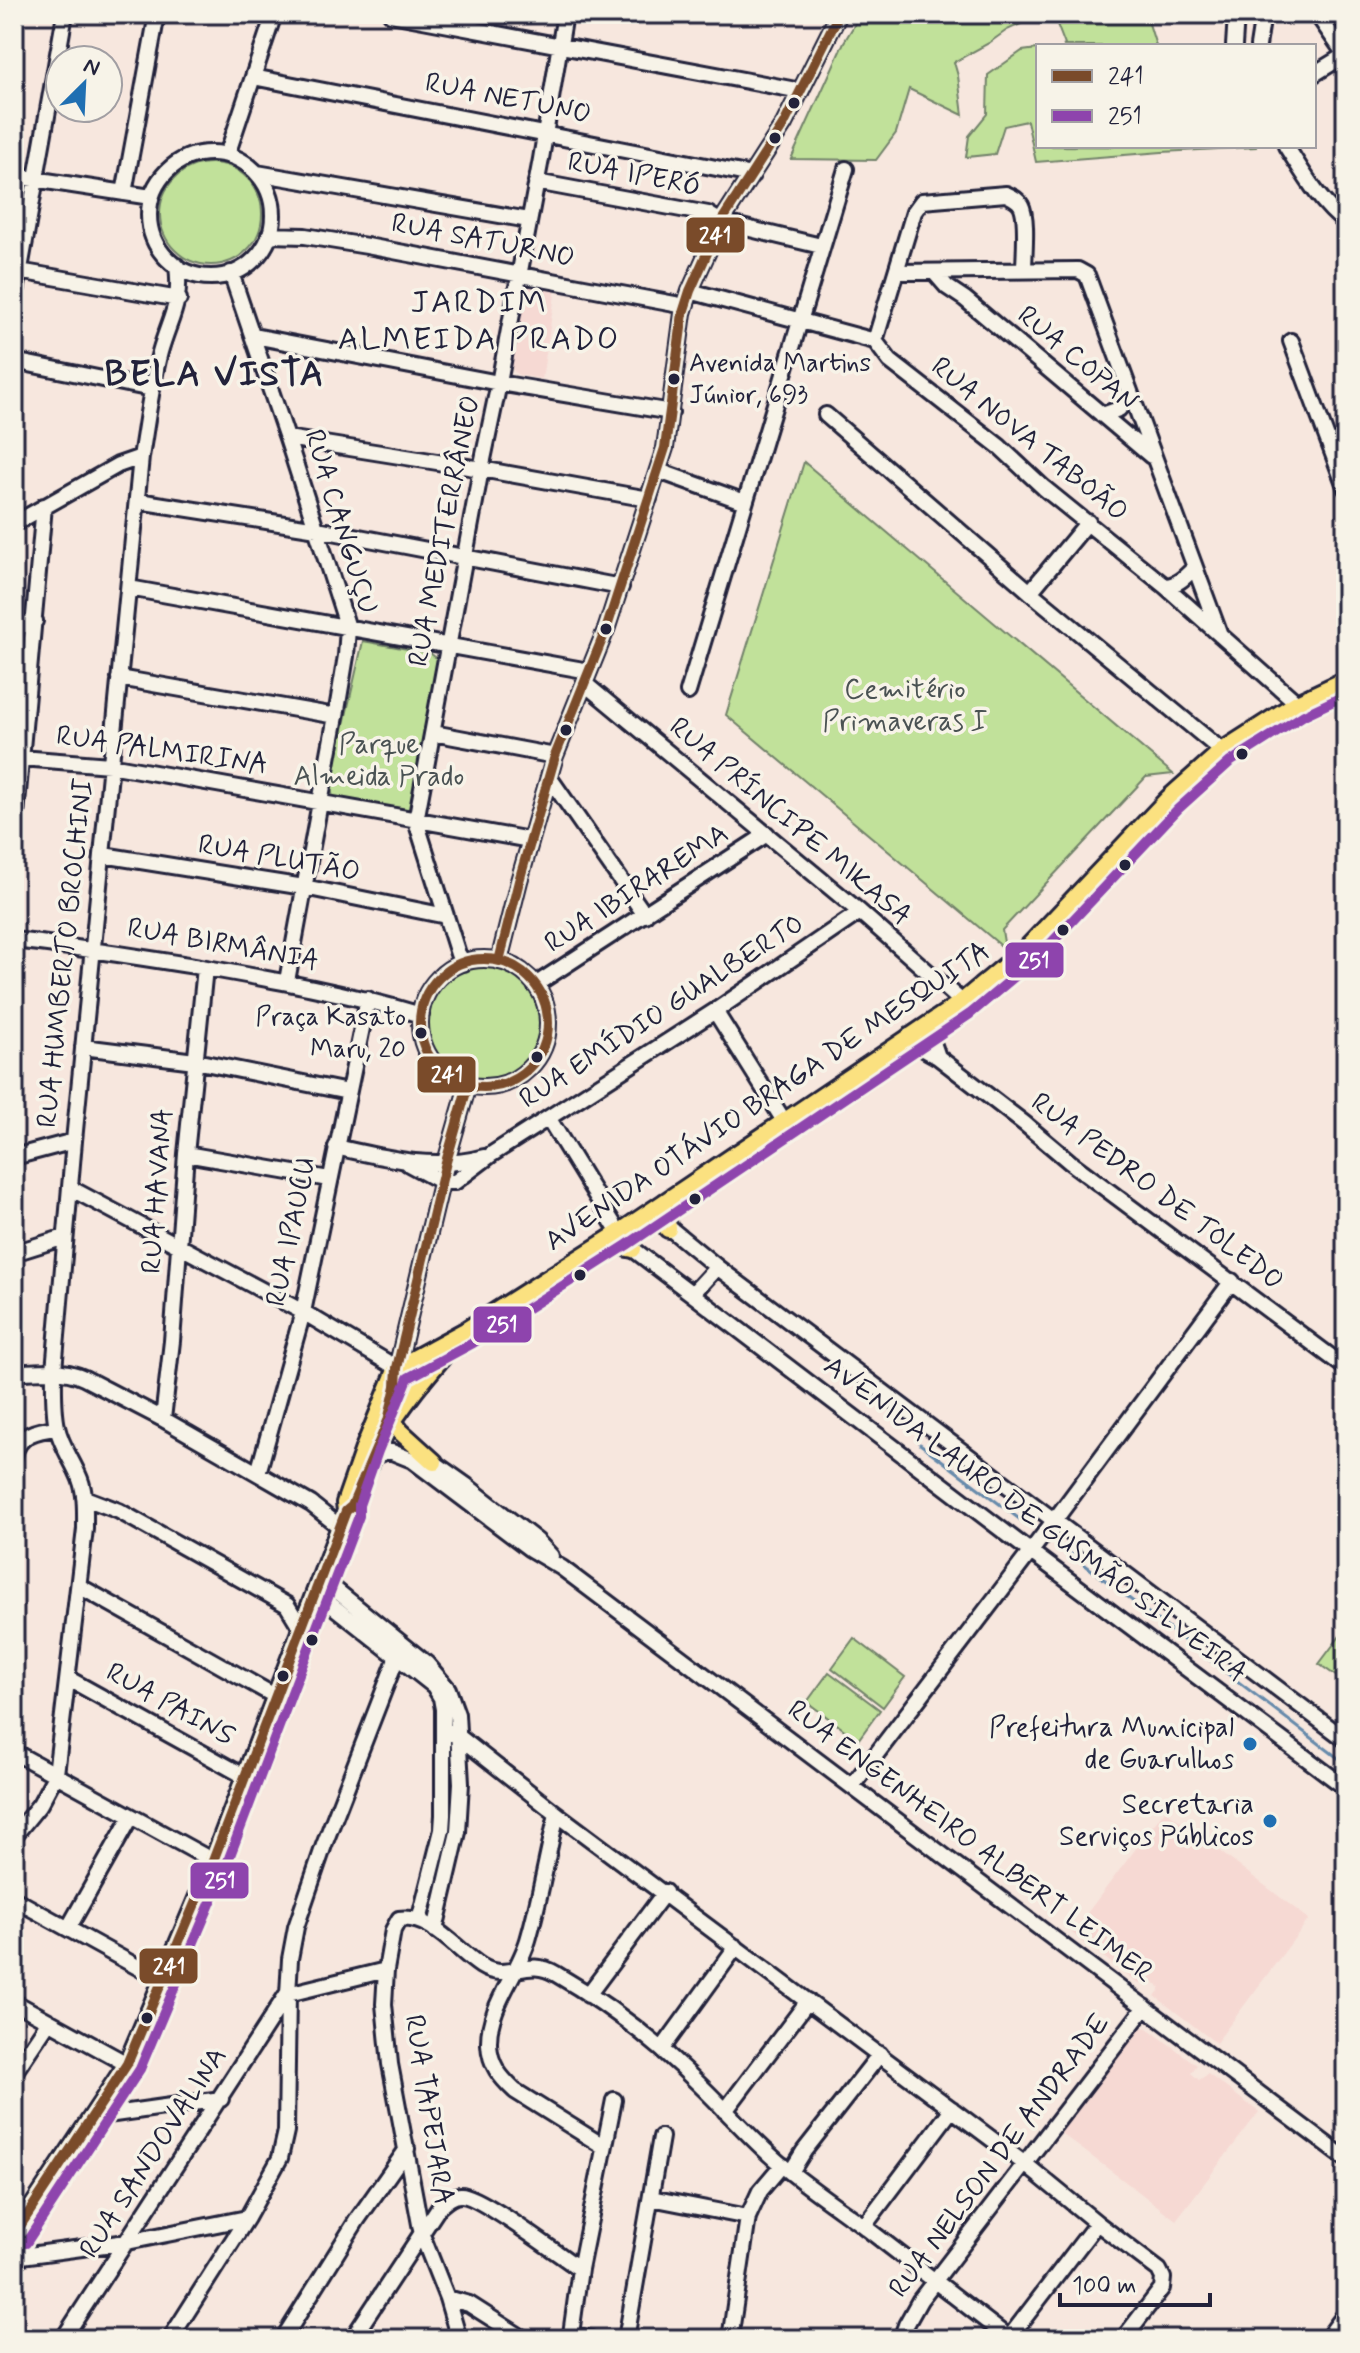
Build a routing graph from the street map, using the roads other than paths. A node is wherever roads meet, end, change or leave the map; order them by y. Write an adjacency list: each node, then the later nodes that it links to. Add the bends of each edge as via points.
1 (65, 14): 24 (street)
2 (157, 14): 26 (street)
3 (274, 14): 15 (street)
4 (391, 14): 12 (street)
5 (565, 14): 12 (street, RUA MEDITERRÂNEO)
6 (839, 14): 16 (street)
7 (1236, 14): 10 (street)
8 (1263, 14): 11 (street)
9 (1317, 14): 13 (street)
10 (1234, 44)
11 (1258, 44)
12 (559, 46): 16 (street); 17 (street, RUA MEDITERRÂNEO)
13 (1345, 56): 14 (street)
14 (1316, 73)
15 (253, 77): 17 (street, RUA NETUNO); 19 (street)
16 (801, 91): 22 (street)
17 (545, 133): 22 (street, RUA NETUNO); 25 (street, RUA MEDITERRÂNEO)
18 (1287, 148): 30 (street, via 1312,188)
19 (227, 155): 21 (street); 27 (street, via 205,153 184,159 167,171)
20 (846, 169): 32 (street)
21 (257, 173): 28 (street); 31 (street, via 270,198)
22 (752, 175): 29 (street)
23 (14, 176): 24 (street)
24 (36, 179): 26 (street); 35 (street)
25 (536, 182): 28 (street, RUA MEDITERRÂNEO); 29 (street, RUA IPERÓ, via 708,214)
26 (124, 193): 27 (street)
27 (151, 197): 33 (street, via 153,237)
28 (529, 220): 40 (street, RUA MEDITERRÂNEO)
29 (721, 222): 32 (street, RUA IPERÓ); 42 (street)
30 (1346, 223)
31 (269, 235): 39 (street, via 255,258); 40 (street, RUA SATURNO, via 320,238)
32 (821, 246): 47 (street)
33 (177, 266): 41 (street); 43 (street, RUA HUMBERTO BROCHINI)
34 (1024, 270): 36 (street, via 1024,214 1021,204 1006,194 922,201); 38 (street); 54 (street, via 1084,272)
35 (19, 271): 43 (street); 45 (street)
36 (897, 272): 37 (street); 49 (street)
37 (934, 272): 38 (street); 44 (street, RUA COPAN)
38 (963, 272): 44 (street)
39 (231, 273): 41 (street); 48 (street, RUA CANGUÇU)
40 (519, 275): 46 (street, RUA SATURNO); 52 (street, RUA MEDITERRÂNEO)
41 (204, 276): 43 (street, RUA HUMBERTO BROCHINI)
42 (690, 291): 46 (street); 47 (street)
43 (179, 299): 53 (street, RUA HUMBERTO BROCHINI)
44 (965, 299): 57 (street, RUA COPAN)
45 (14, 303)
46 (685, 306): 55 (street)
47 (802, 320): 49 (street); 66 (street)
48 (254, 336): 52 (street); 58 (street, RUA CANGUÇU)
49 (875, 341): 68 (street, RUA NOVA TABOÃO, via 890,361)
50 (1291, 341): 63 (street)
51 (14, 361): 53 (street)
52 (499, 383): 55 (street); 61 (street, RUA MEDITERRÂNEO)
53 (152, 389): 60 (street, RUA HUMBERTO BROCHINI)
54 (1129, 392): 57 (street, via 1119,409); 59 (street)
55 (671, 412): 62 (street)
56 (826, 415): 76 (street)
57 (1102, 415): 59 (street, RUA COPAN)
58 (287, 438): 61 (street); 70 (street, RUA CANGUÇU)
59 (1154, 459): 72 (street)
60 (141, 463): 65 (street, RUA HUMBERTO BROCHINI); 67 (street, via 118,465)
61 (481, 469): 64 (street); 71 (street, RUA MEDITERRÂNEO)
62 (659, 471): 64 (street); 66 (street)
63 (1346, 489)
64 (649, 499): 74 (street)
65 (138, 501): 70 (street); 75 (street, RUA HUMBERTO BROCHINI)
66 (745, 502): 85 (street)
67 (44, 506): 69 (street); 77 (street)
68 (1088, 522): 73 (street, RUA NOVA TABOÃO); 76 (street)
69 (14, 524)
70 (317, 529): 71 (street); 79 (street, RUA CANGUÇU)
71 (465, 556): 74 (street); 81 (street, RUA MEDITERRÂNEO)
72 (1194, 568): 73 (street); 80 (street)
73 (1165, 586): 80 (street, RUA NOVA TABOÃO)
74 (621, 587): 82 (street)
75 (129, 588): 79 (street); 83 (street, RUA HUMBERTO BROCHINI)
76 (1030, 592): 89 (street)
77 (35, 621): 78 (street); 91 (street)
78 (14, 628)
79 (348, 628): 81 (street); 87 (street, RUA CANGUÇU)
80 (1221, 637): 86 (street, RUA NOVA TABOÃO)
81 (449, 645): 82 (street); 88 (street, RUA MEDITERRÂNEO)
82 (587, 677): 90 (street); 96 (street, RUA PRÍNCIPE MIKASA)
83 (119, 678): 87 (street); 92 (street, RUA HUMBERTO BROCHINI)
84 (1346, 680): 86 (main road, AVENIDA OTÁVIO BRAGA DE MESQUITA)
85 (688, 692)
86 (1297, 703): 89 (main road, AVENIDA OTÁVIO BRAGA DE MESQUITA)
87 (336, 716): 94 (street, RUA CANGUÇU)
88 (433, 733): 90 (street); 95 (street, RUA MEDITERRÂNEO)
89 (1222, 751): 112 (main road, AVENIDA OTÁVIO BRAGA DE MESQUITA, via 1168,799 1028,947)
90 (555, 756): 93 (street)
91 (21, 758): 92 (street, RUA PALMIRINA); 97 (street)
92 (110, 765): 94 (street, RUA PALMIRINA); 99 (street, RUA HUMBERTO BROCHINI)
93 (549, 777): 98 (street); 102 (street)
94 (320, 802): 95 (street, RUA PALMIRINA); 100 (street, RUA CANGUÇU)
95 (416, 821): 98 (street, RUA PALMIRINA); 103 (street)
96 (767, 834): 101 (street, RUA PRÍNCIPE MIKASA); 102 (street, RUA IBIRAREMA)
97 (14, 837)
98 (530, 840): 106 (street)
99 (103, 855): 100 (street, RUA PLUTÃO); 105 (street, RUA HUMBERTO BROCHINI)
100 (304, 887): 103 (street, RUA PLUTÃO); 109 (street, RUA CANGUÇU)
101 (860, 912): 112 (street, RUA PRÍNCIPE MIKASA); 113 (street, RUA EMÍDIO GUALBERTO)
102 (645, 915): 110 (street, RUA IBIRAREMA)
103 (446, 916): 107 (street)
104 (14, 940): 105 (street, RUA BIRMÂNIA)
105 (93, 949): 108 (street, RUA BIRMÂNIA); 117 (street, RUA HUMBERTO BROCHINI)
106 (499, 961): 107 (street); 110 (street)
107 (464, 963): 114 (street, via 432,987)
108 (205, 968): 109 (street, RUA BIRMÂNIA); 119 (street, RUA HAVANA)
109 (287, 981): 111 (street, RUA BIRMÂNIA)
110 (535, 985): 120 (street, via 548,1021 540,1054 514,1079 499,1085)
111 (368, 999): 114 (street, RUA BIRMÂNIA); 121 (street, RUA IPAUCU)
112 (962, 1002): 115 (main road, AVENIDA OTÁVIO BRAGA DE MESQUITA)
113 (715, 1011): 122 (street, RUA EMÍDIO GUALBERTO); 123 (street)
114 (421, 1015): 120 (street, via 423,1040 436,1064)
115 (927, 1025): 116 (main road, AVENIDA OTÁVIO BRAGA DE MESQUITA); 118 (street)
116 (909, 1036): 118 (street, RUA PEDRO DE TOLEDO); 123 (main road, AVENIDA OTÁVIO BRAGA DE MESQUITA)
117 (83, 1047): 119 (street); 124 (street, RUA HUMBERTO BROCHINI)
118 (938, 1057): 144 (street, RUA PEDRO DE TOLEDO)
119 (195, 1061): 121 (street); 126 (street, RUA HAVANA)
120 (468, 1085): 129 (street)
121 (348, 1092): 125 (street, RUA IPAUCU)
122 (549, 1119): 127 (street, RUA EMÍDIO GUALBERTO); 137 (street, AVENIDA LAURO DE GUSMÃO SILVEIRA)
123 (784, 1121): 134 (main road, AVENIDA OTÁVIO BRAGA DE MESQUITA)
124 (74, 1141): 128 (street); 133 (street, RUA HUMBERTO BROCHINI)
125 (336, 1147): 130 (street, RUA EMÍDIO GUALBERTO); 131 (street, RUA IPAUCU)
126 (186, 1154): 131 (street); 140 (street, RUA HAVANA)
127 (492, 1154): 129 (street, RUA EMÍDIO GUALBERTO); 132 (street, RUA EMÍDIO GUALBERTO, via 455,1182)
128 (14, 1157)
129 (446, 1162): 130 (street, RUA EMÍDIO GUALBERTO); 132 (street)
130 (407, 1163): 132 (street, RUA EMÍDIO GUALBERTO)
131 (329, 1179): 146 (street, RUA IPAUCU)
132 (442, 1182): 148 (street)
133 (70, 1188): 138 (street, RUA HUMBERTO BROCHINI); 140 (street)
134 (665, 1202): 135 (main road, AVENIDA OTÁVIO BRAGA DE MESQUITA); 136 (main road)
135 (650, 1212): 136 (street, AVENIDA LAURO DE GUSMÃO SILVEIRA); 137 (main road, AVENIDA OTÁVIO BRAGA DE MESQUITA)
136 (668, 1229): 143 (street, AVENIDA LAURO DE GUSMÃO SILVEIRA)
137 (619, 1233): 139 (main road, AVENIDA OTÁVIO BRAGA DE MESQUITA); 141 (street, AVENIDA LAURO DE GUSMÃO SILVEIRA)
138 (65, 1237): 142 (street); 150 (street, RUA HUMBERTO BROCHINI)
139 (603, 1243): 141 (main road); 147 (main road, AVENIDA OTÁVIO BRAGA DE MESQUITA)
140 (180, 1246): 146 (street); 152 (street, RUA HAVANA)
141 (633, 1249): 145 (street, AVENIDA LAURO DE GUSMÃO SILVEIRA)
142 (14, 1253)
143 (717, 1267): 145 (street); 161 (street, AVENIDA LAURO DE GUSMÃO SILVEIRA)
144 (1232, 1281): 149 (street, RUA PEDRO DE TOLEDO); 161 (street)
145 (693, 1293): 162 (street, AVENIDA LAURO DE GUSMÃO SILVEIRA)
146 (303, 1312): 148 (street); 158 (street, RUA IPAUCU)
147 (465, 1331): 148 (main road, AVENIDA OTÁVIO BRAGA DE MESQUITA); 153 (main road, AVENIDA OTÁVIO BRAGA DE MESQUITA)
148 (397, 1368): 153 (main road); 155 (main road)
149 (1346, 1368)
150 (54, 1370): 151 (street); 152 (street, via 71,1372); 154 (street, RUA HUMBERTO BROCHINI)
151 (14, 1373)
152 (163, 1419): 158 (street)
153 (391, 1419): 155 (main road); 157 (main road)
154 (57, 1428): 156 (street, via 21,1439); 159 (street, RUA HUMBERTO BROCHINI)
155 (373, 1448): 157 (street, RUA ENGENHEIRO ALBERT LEIMER, via 410,1448); 160 (main road); 163 (street, RUA ENGENHEIRO ALBERT LEIMER, via 412,1460)
156 (14, 1456)
157 (434, 1462): 163 (street, RUA ENGENHEIRO ALBERT LEIMER, via 537,1541)
158 (258, 1473): 160 (street)
159 (85, 1498): 164 (street, RUA HUMBERTO BROCHINI); 166 (street, via 119,1511)
160 (343, 1519): 165 (main road)
161 (1054, 1521): 162 (street); 172 (street, AVENIDA LAURO DE GUSMÃO SILVEIRA)
162 (1031, 1552): 176 (street); 177 (street, AVENIDA LAURO DE GUSMÃO SILVEIRA)
163 (562, 1568): 176 (street, RUA ENGENHEIRO ALBERT LEIMER)
164 (79, 1586): 169 (street, RUA HUMBERTO BROCHINI); 170 (street)
165 (316, 1590): 166 (street); 167 (main road); 168 (street)
166 (287, 1605): 167 (street)
167 (301, 1628): 170 (main road)
168 (399, 1650): 171 (street, via 438,1692); 191 (street, via 307,1892 290,1959)
169 (69, 1679): 174 (street, RUA HUMBERTO BROCHINI); 175 (street, RUA PAINS)
170 (275, 1696): 175 (main road)
171 (451, 1733): 178 (street); 184 (street, via 442,1830); 186 (street, via 461,1783 458,1832)
172 (1346, 1740)
173 (14, 1752): 174 (street)
174 (56, 1774): 179 (street); 180 (street, RUA HUMBERTO BROCHINI)
175 (246, 1777): 181 (main road)
176 (852, 1786): 195 (street, RUA ENGENHEIRO ALBERT LEIMER)
177 (1346, 1788)
178 (557, 1814): 182 (street); 189 (street)
179 (131, 1817): 181 (street); 185 (street)
180 (14, 1836)
181 (213, 1861): 190 (main road)
182 (665, 1892): 187 (street); 192 (street)
183 (14, 1899): 185 (street)
184 (419, 1921): 186 (street); 188 (street, RUA TAPEJARA, via 399,1919)
185 (69, 1927): 190 (street)
186 (435, 1930): 189 (street, via 481,1967)
187 (736, 1947): 193 (street); 197 (street)
188 (386, 1970): 191 (street); 208 (street, RUA TAPEJARA, via 390,2064)
189 (517, 1970): 192 (street, via 544,1968); 207 (street, via 490,2026 495,2069 528,2100)
190 (163, 1981): 199 (main road)
191 (288, 1994): 201 (street, RUA SANDOVALINA); 214 (street, via 284,2146)
192 (588, 1995): 197 (street)
193 (808, 2001): 198 (street); 204 (street)
194 (14, 2002): 196 (street)
195 (1145, 2007): 209 (street, RUA ENGENHEIRO ALBERT LEIMER); 210 (street, RUA NELSON DE ANDRADE)
196 (49, 2021): 199 (street); 200 (street)
197 (662, 2049): 204 (street)
198 (880, 2054): 203 (street); 211 (street)
199 (127, 2064): 205 (main road)
200 (14, 2073)
201 (221, 2099): 205 (street); 219 (street, RUA SANDOVALINA)
202 (614, 2100): 207 (street)
203 (952, 2109): 210 (street); 216 (street)
204 (725, 2111): 211 (street)
205 (93, 2117): 217 (main road)
206 (661, 2137): 212 (street)
207 (603, 2146): 221 (street)
208 (407, 2149): 218 (street, RUA TAPEJARA); 230 (street)
209 (1346, 2159)
210 (1025, 2164): 215 (street); 222 (street, RUA NELSON DE ANDRADE)
211 (786, 2169): 213 (street, via 760,2191); 216 (street)
212 (651, 2198): 213 (street); 234 (street)
213 (748, 2217): 235 (street)
214 (247, 2218): 219 (street); 229 (street)
215 (1097, 2223): 227 (street); 237 (street, via 1163,2278 1162,2288)
216 (864, 2226): 222 (street)
217 (14, 2235)
218 (422, 2235): 221 (street, via 439,2207 464,2195); 223 (street, RUA TAPEJARA); 226 (street)
219 (127, 2242): 220 (street); 228 (street, RUA SANDOVALINA)
220 (14, 2257)
221 (580, 2269): 225 (street)
222 (935, 2281): 227 (street); 236 (street, RUA NELSON DE ANDRADE)
223 (447, 2298): 231 (street, RUA TAPEJARA); 232 (street, via 469,2304)
224 (1346, 2313): 238 (street)
225 (569, 2336): 233 (street)
226 (356, 2337)
227 (1009, 2338)
228 (63, 2339)
229 (170, 2339)
230 (283, 2339)
231 (459, 2339)
232 (524, 2339)
233 (591, 2339)
234 (626, 2339)
235 (730, 2339)
236 (901, 2339)
237 (1123, 2339)
238 (1327, 2339)

